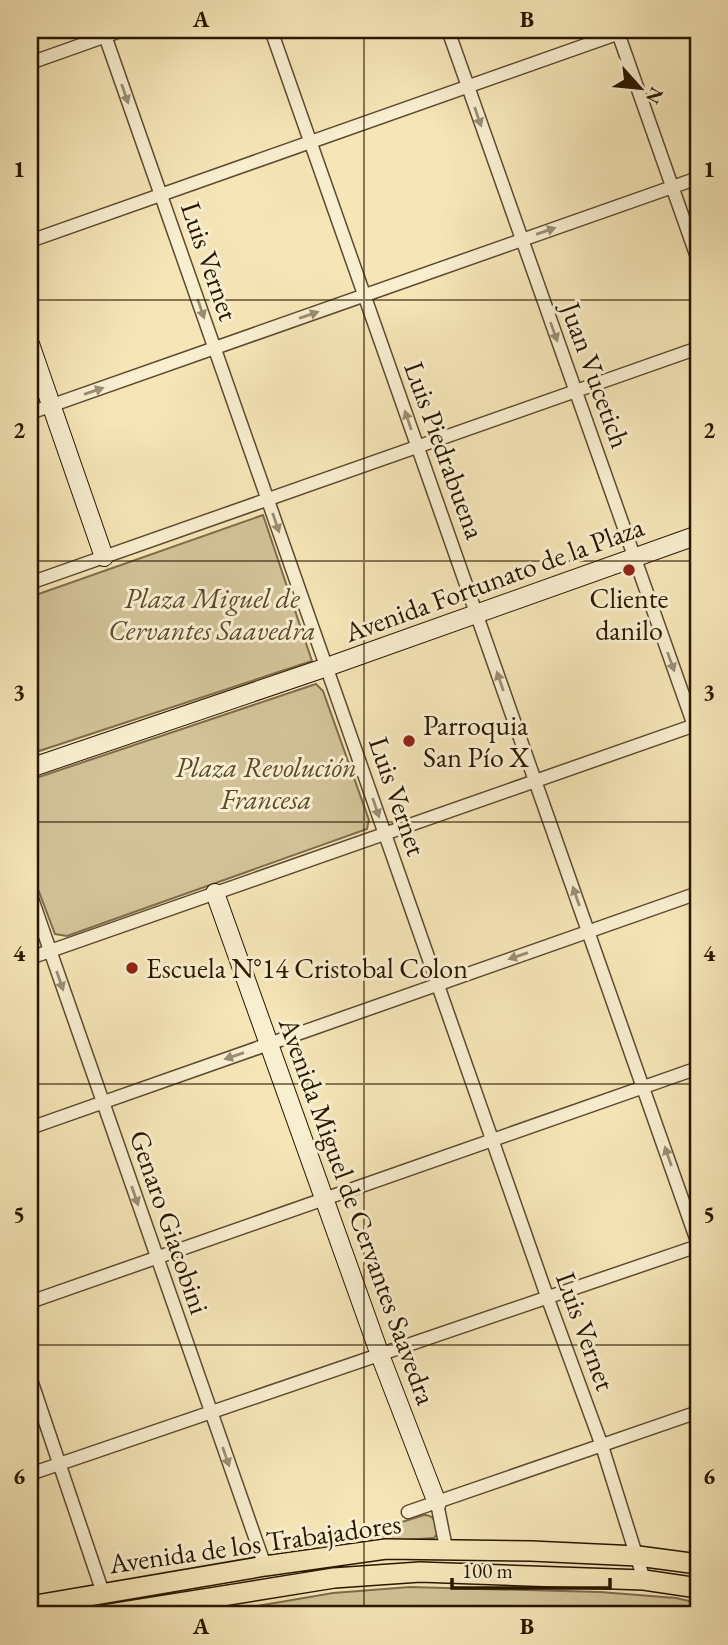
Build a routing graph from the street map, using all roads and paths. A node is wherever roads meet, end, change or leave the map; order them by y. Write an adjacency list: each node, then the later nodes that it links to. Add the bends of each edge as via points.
1 (123, 30): 5 (street)
2 (271, 30): 8 (street, Luis Piedrabuena)
3 (448, 30): 7 (street, Juan Vucetich)
4 (621, 31): 7 (street); 10 (street)
5 (104, 33): 6 (street); 11 (street, Luis Vernet, one-way to 11)
6 (30, 63)
7 (467, 86): 8 (street); 12 (street, Juan Vucetich, one-way to 12)
8 (310, 142): 11 (street); 15 (street, Luis Piedrabuena)
9 (698, 178): 10 (street)
10 (672, 187): 12 (street, one-way to 10); 14 (street)
11 (160, 194): 13 (street); 17 (street, Luis Vernet, one-way to 17)
12 (522, 240): 15 (street); 19 (street, Juan Vucetich, one-way to 19)
13 (30, 241)
14 (698, 260)
15 (364, 295): 17 (street, one-way to 15); 22 (street, Luis Piedrabuena, one-way to 15)
16 (30, 344): 20 (street)
17 (214, 348): 20 (street, one-way to 17); 23 (street, Luis Vernet)
18 (698, 348): 19 (street)
19 (576, 391): 22 (street); 26 (street, Juan Vucetich)
20 (51, 406): 21 (street); 25 (street)
21 (30, 413)
22 (418, 447): 23 (street); 28 (street, Luis Piedrabuena)
23 (268, 499): 25 (street); 29 (street, Luis Vernet, one-way to 29)
24 (698, 535): 26 (street, Avenida Fortunato de la Plaza)
25 (104, 557): 27 (street)
26 (634, 557): 28 (street, Avenida Fortunato de la Plaza); 30 (street, Juan Vucetich, one-way to 30)
27 (30, 583)
28 (477, 614): 29 (street, Avenida Fortunato de la Plaza); 32 (street, Luis Piedrabuena, one-way to 28)
29 (327, 667): 31 (street, Avenida Fortunato de la Plaza); 33 (street, Luis Vernet, one-way to 33)
30 (697, 729): 32 (street)
31 (30, 768)
32 (535, 781): 33 (street); 37 (street, Luis Piedrabuena, one-way to 32)
33 (385, 834): 35 (street); 40 (street, Luis Vernet)
34 (30, 893): 38 (street, Genaro Giacobini)
35 (215, 893): 38 (street); 41 (street, Avenida Miguel de Cervantes Saavedra)
36 (698, 893): 37 (street)
37 (588, 932): 40 (street, one-way to 40); 43 (street, Luis Piedrabuena)
38 (50, 951): 39 (street); 44 (street, Genaro Giacobini, one-way to 44)
39 (30, 958)
40 (438, 985): 41 (street); 46 (street, Luis Vernet)
41 (269, 1044): 44 (street, one-way to 44); 47 (street, Avenida Miguel de Cervantes Saavedra)
42 (698, 1068): 43 (street)
43 (643, 1087): 46 (street); 48 (street, Luis Piedrabuena, one-way to 43)
44 (103, 1102): 45 (street); 49 (street, Genaro Giacobini, one-way to 49)
45 (30, 1128)
46 (492, 1140): 47 (street); 50 (street, Luis Vernet)
47 (324, 1199): 49 (street); 52 (street, Avenida Miguel de Cervantes Saavedra)
48 (698, 1245): 50 (street)
49 (157, 1258): 51 (street); 55 (street, Genaro Giacobini)
50 (548, 1298): 52 (street); 56 (street, Luis Vernet)
51 (30, 1302)
52 (380, 1355): 55 (street); 59 (street, Avenida Miguel de Cervantes Saavedra)
53 (30, 1377): 57 (street)
54 (698, 1412): 56 (street)
55 (211, 1413): 57 (street); 64 (street, Genaro Giacobini, one-way to 64)
56 (602, 1446): 59 (street); 62 (street, Luis Vernet)
57 (60, 1464): 58 (street); 67 (street)
58 (30, 1474)
59 (437, 1503): 60 (street); 61 (street, Avenida Miguel de Cervantes Saavedra)
60 (408, 1513)
61 (446, 1548): 62 (main road, Avenida de los Trabajadores); 64 (main road, Avenida de los Trabajadores, via 386,1549)
62 (638, 1556): 63 (main road, Avenida de los Trabajadores); 65 (street, Luis Vernet)
63 (698, 1564)
64 (265, 1566): 67 (main road, Avenida de los Trabajadores)
65 (645, 1580): 66 (main road, Avenida de los Trabajadores); 69 (main road, Avenida de los Trabajadores, via 489,1573 363,1575)
66 (698, 1588)
67 (103, 1593): 68 (main road, Avenida de los Trabajadores)
68 (30, 1606)
69 (107, 1615)

